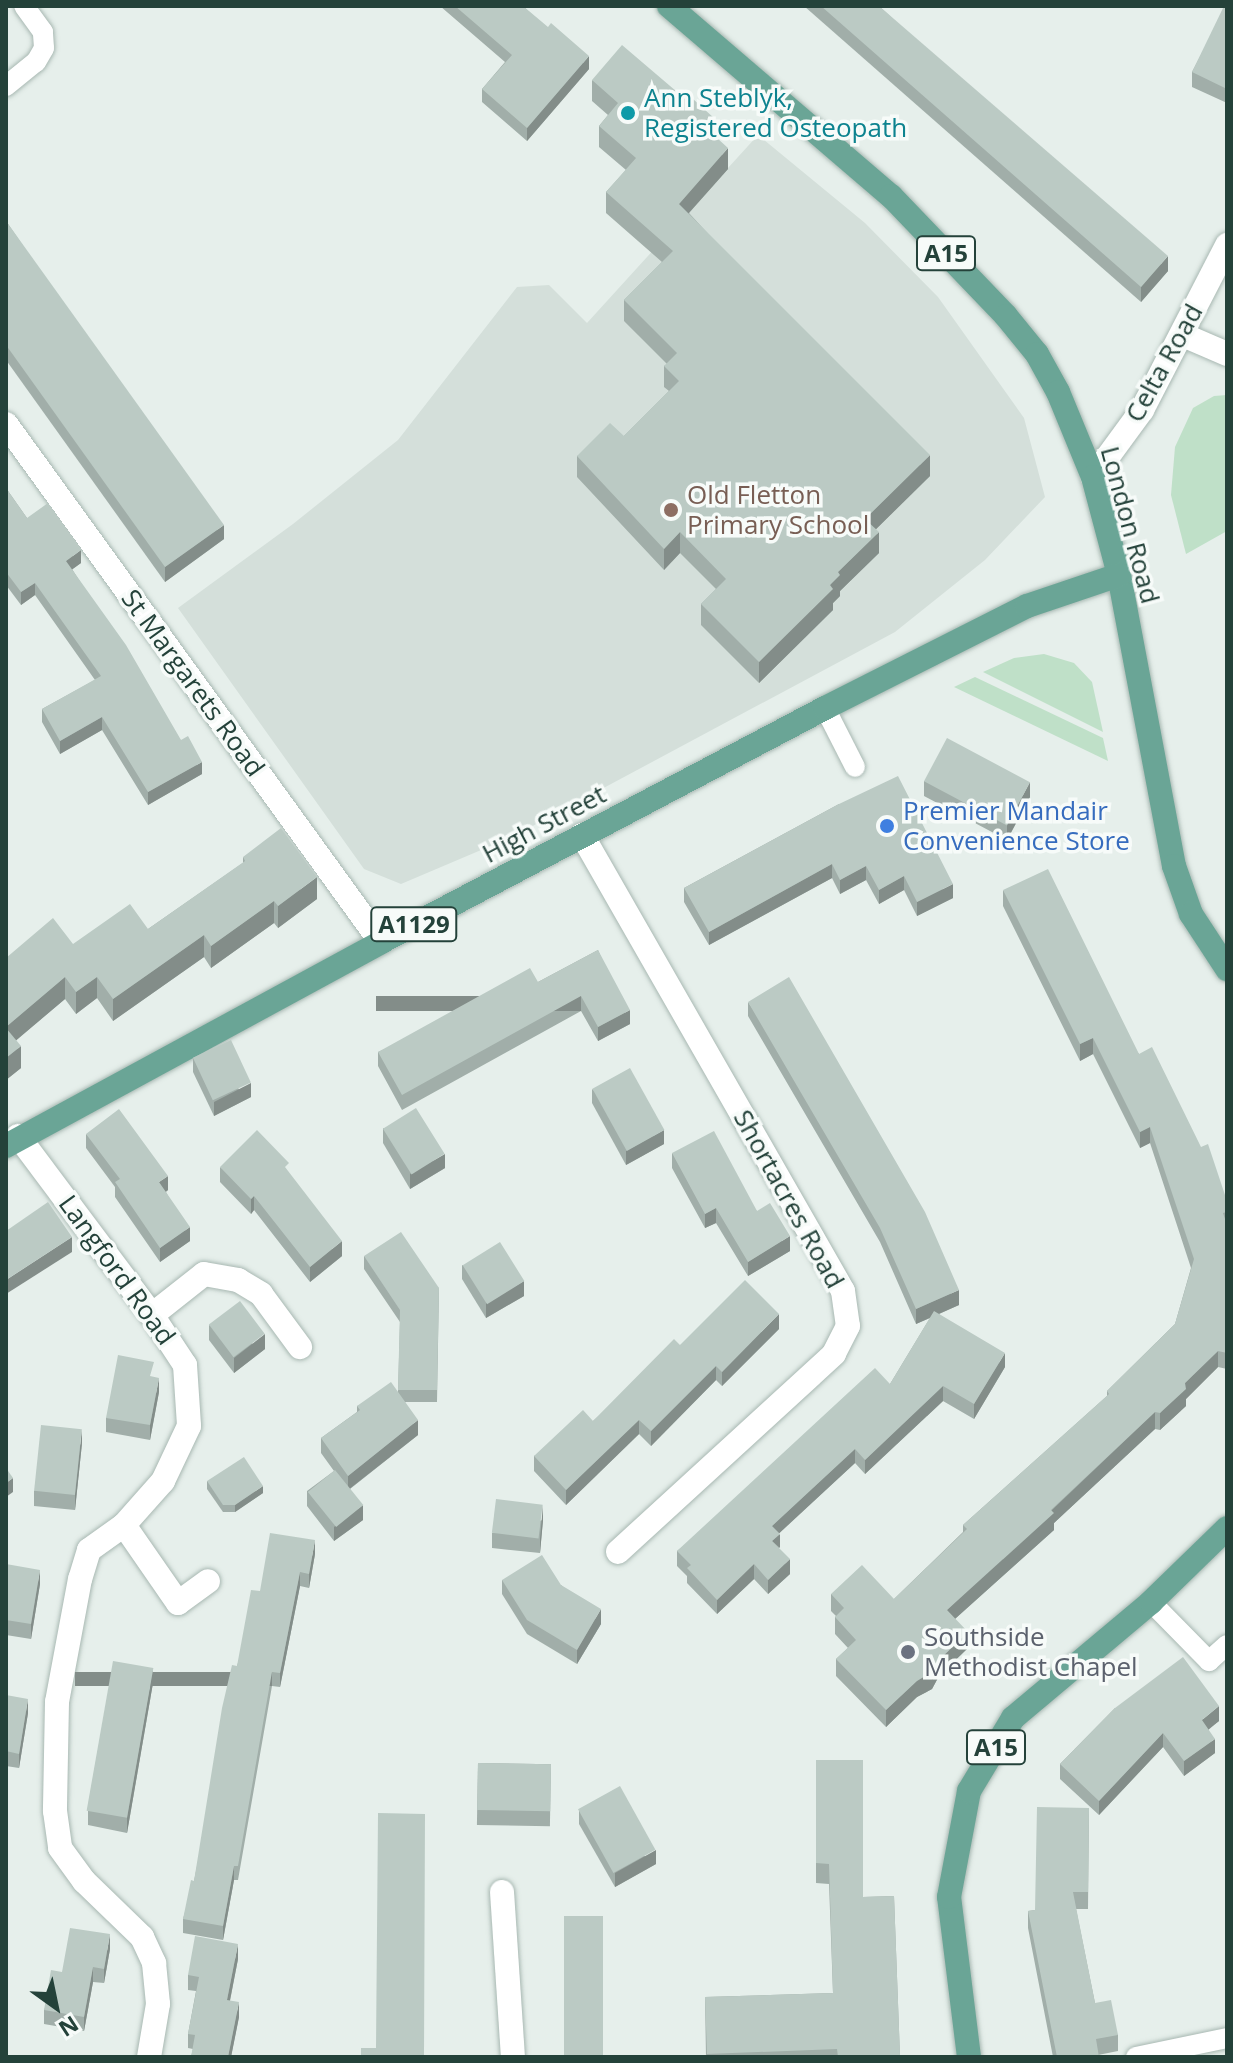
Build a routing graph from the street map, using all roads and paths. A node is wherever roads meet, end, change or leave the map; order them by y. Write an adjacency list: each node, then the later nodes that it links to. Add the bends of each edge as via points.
1 (24, 6): 3 (lane, via 43,32 44,48 36,62)
2 (669, 6): 8 (main road, London Road / A15, via 891,196 1006,316 1037,354 1058,392)
3 (6, 86)
4 (1227, 245): 5 (street, Celta Road)
5 (1183, 335): 6 (street); 8 (street, Celta Road, via 1142,410)
6 (1227, 354)
7 (6, 424): 13 (street, St Margarets Road)
8 (1093, 477): 9 (main road, London Road / A15)
9 (1119, 575): 10 (main road, High Street / A1129, via 1027,606); 14 (main road, London Road / A15, via 1174,866 1191,914)
10 (825, 708): 11 (lane); 12 (main road, High Street / A1129)
11 (855, 767)
12 (582, 835): 13 (main road, High Street / A1129); 20 (street, Shortacres Road, via 843,1291 848,1326 834,1354)
13 (381, 942): 15 (main road, High Street / A1129)
14 (1227, 969)
15 (12, 1141): 16 (street, Langford Road)
16 (152, 1315): 17 (street, via 204,1274 238,1280 261,1294); 18 (street, Langford Road, via 185,1365 189,1426 163,1481)
17 (300, 1347)
18 (124, 1525): 21 (street, via 178,1603); 26 (street, Langford Road, via 89,1550 80,1579 57,1702 55,1811 60,1848 84,1881 142,1937 154,1963 158,2004)
19 (1227, 1528): 22 (main road, A15)
20 (618, 1552)
21 (208, 1581)
22 (1151, 1602): 23 (lane, via 1209,1661); 28 (main road, A15, via 1013,1718 969,1791 949,1897)
23 (1227, 1645)
24 (502, 1892): 27 (street)
25 (1227, 2038): 29 (lane)
26 (149, 2057)
27 (513, 2057)
28 (969, 2057)
29 (1136, 2057)

